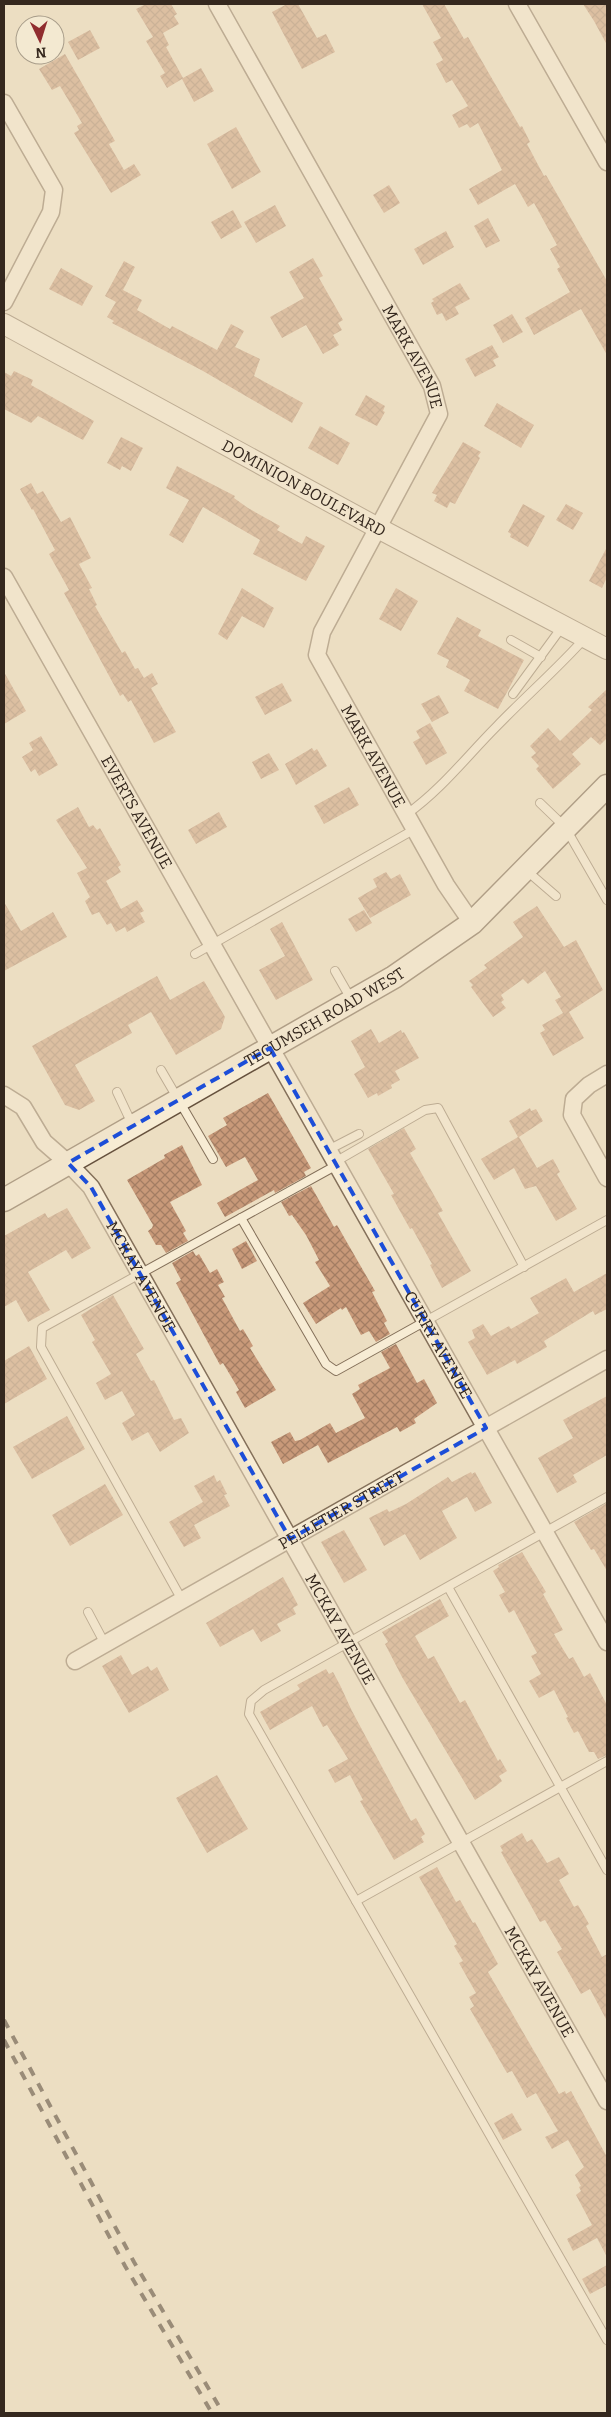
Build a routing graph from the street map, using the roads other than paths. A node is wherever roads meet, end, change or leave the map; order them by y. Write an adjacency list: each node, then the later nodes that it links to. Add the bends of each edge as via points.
1 (217, 4): 7 (street, MARK AVENUE, via 432,386 439,414)
2 (517, 4): 4 (street)
3 (4, 103): 5 (street, via 54,190 52,212)
4 (607, 162)
5 (4, 302)
6 (4, 324): 7 (street, DOMINION BOULEVARD)
7 (378, 528): 9 (street, DOMINION BOULEVARD); 17 (street, MARK AVENUE, via 322,632 317,655)
8 (4, 576): 23 (street, EVERTS AVENUE)
9 (564, 626): 10 (street, DOMINION BOULEVARD); 13 (lane)
10 (586, 637): 12 (street, DOMINION BOULEVARD); 17 (lane, via 495,727 425,802)
11 (511, 640): 13 (lane)
12 (607, 649)
13 (541, 657): 14 (lane)
14 (513, 694)
15 (607, 786): 18 (main road, TECUMSEH ROAD WEST)
16 (540, 803): 18 (lane)
17 (411, 822): 22 (street, MARK AVENUE, via 446,885); 23 (lane)
18 (565, 827): 19 (main road, TECUMSEH ROAD WEST); 21 (lane)
19 (525, 869): 20 (lane); 22 (main road, TECUMSEH ROAD WEST)
20 (556, 896)
21 (607, 900)
22 (472, 923): 26 (main road, TECUMSEH ROAD WEST, via 394,977)
23 (211, 944): 24 (lane); 27 (street, EVERTS AVENUE)
24 (195, 954)
25 (335, 971): 26 (lane)
26 (352, 1001): 27 (main road, TECUMSEH ROAD WEST)
27 (270, 1048): 32 (main road, TECUMSEH ROAD WEST); 36 (street, CURRY AVENUE)
28 (161, 1070): 32 (lane)
29 (607, 1074): 38 (street, via 588,1085 574,1099 572,1115)
30 (117, 1092): 33 (lane)
31 (4, 1094): 37 (street, MCKAY AVENUE, via 23,1107 44,1142)
32 (179, 1099): 33 (main road, TECUMSEH ROAD WEST); 35 (lane)
33 (133, 1126): 37 (main road, TECUMSEH ROAD WEST)
34 (359, 1134): 36 (lane)
35 (213, 1159)
36 (333, 1159): 40 (lane); 42 (lane, via 425,1110 438,1108); 44 (street, CURRY AVENUE)
37 (68, 1163): 39 (main road, TECUMSEH ROAD WEST); 43 (street, MCKAY AVENUE, via 91,1188)
38 (607, 1178)
39 (4, 1200)
40 (241, 1218): 43 (lane); 44 (lane, via 326,1364 336,1371)
41 (607, 1220): 42 (lane)
42 (524, 1267): 44 (lane)
43 (140, 1274): 49 (street, MCKAY AVENUE); 51 (lane, via 42,1328 41,1347)
44 (425, 1322): 46 (street, CURRY AVENUE)
45 (607, 1360): 46 (street, PELLETIER STREET)
46 (486, 1428): 48 (street, CURRY AVENUE); 49 (street, PELLETIER STREET)
47 (607, 1496): 48 (lane)
48 (545, 1532): 50 (lane); 53 (street, CURRY AVENUE)
49 (290, 1540): 51 (street, PELLETIER STREET); 54 (street, MCKAY AVENUE)
50 (448, 1588): 54 (lane); 58 (lane)
51 (182, 1600): 55 (street, PELLETIER STREET)
52 (88, 1612): 55 (lane)
53 (607, 1642)
54 (349, 1643): 59 (street, MCKAY AVENUE); 61 (lane, via 264,1690 251,1701 249,1714)
55 (106, 1644): 56 (street, PELLETIER STREET)
56 (84, 1659)
57 (607, 1762): 58 (lane)
58 (561, 1788): 59 (lane); 60 (lane)
59 (461, 1843): 61 (lane); 62 (street, MCKAY AVENUE)
60 (607, 1870)
61 (356, 1901): 63 (lane)
62 (607, 2101)
63 (607, 2340)

